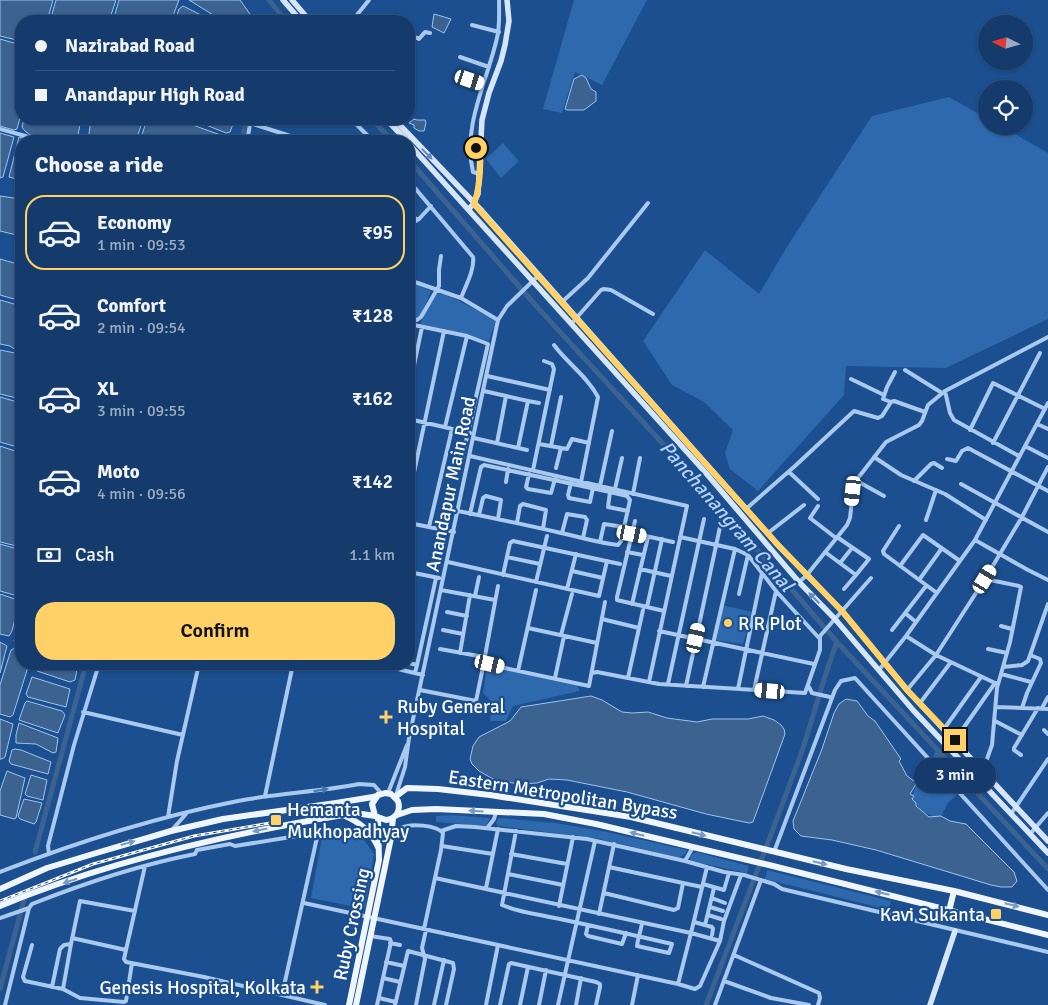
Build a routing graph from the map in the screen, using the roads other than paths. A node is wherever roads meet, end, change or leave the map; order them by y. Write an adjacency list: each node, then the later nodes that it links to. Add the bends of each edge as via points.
1 (283, 0): 6 (main road)
2 (292, 0): 7 (main road)
3 (369, 0): 8 (street)
4 (499, 0): 10 (street)
5 (507, 0): 28 (main road, via 507,33 501,61 489,92)
6 (296, 15)
7 (305, 15)
8 (357, 15)
9 (472, 25): 10 (street)
10 (498, 32): 14 (street)
11 (430, 33): 12 (street, via 425,32 419,39)
12 (415, 37)
13 (460, 57): 14 (street)
14 (489, 67): 16 (street)
15 (458, 76): 16 (street)
16 (483, 84): 28 (street, via 474,116)
17 (261, 125): 23 (street)
18 (357, 125): 24 (street)
19 (392, 125): 25 (main road)
20 (400, 125): 26 (main road, one-way to 26)
21 (0, 129): 22 (street)
22 (22, 135)
23 (289, 135)
24 (366, 135)
25 (401, 135)
26 (409, 135)
27 (415, 141): 33 (main road, one-way to 33)
28 (475, 148): 30 (main road); 30 (street, via 471,164)
29 (415, 150): 35 (main road)
30 (477, 174): 33 (main road, via 478,194)
31 (415, 188): 34 (street)
32 (648, 203): 45 (street, via 592,274)
33 (474, 204): 35 (main road); 40 (main road)
34 (431, 206): 37 (street); 44 (street, via 474,260)
35 (468, 210): 42 (main road)
36 (415, 218): 37 (street)
37 (419, 219): 38 (street)
38 (415, 221)
39 (442, 256): 43 (street)
40 (539, 275): 42 (street, Anandapur Main Road); 45 (main road)
41 (415, 282): 43 (street)
42 (530, 283): 48 (street, Anandapur Main Road); 49 (main road)
43 (436, 290): 44 (street); 47 (street, via 421,318)
44 (461, 298): 48 (street)
45 (562, 302): 49 (main road)
46 (653, 314): 49 (street, via 604,289)
47 (415, 320)
48 (498, 320): 61 (street, Anandapur Main Road)
49 (574, 321): 132 (main road); 135 (main road)
50 (415, 325): 51 (street)
51 (422, 327): 52 (street); 57 (street)
52 (444, 331): 53 (street); 77 (street)
53 (467, 336): 79 (street); 84 (street, via 488,344)
54 (1048, 337): 65 (street)
55 (554, 345): 87 (street, via 598,397)
56 (1040, 353): 68 (street)
57 (415, 360)
58 (544, 361): 63 (street, via 554,365)
59 (906, 370): 65 (street)
60 (895, 372): 66 (street)
61 (487, 376): 63 (street); 64 (street, Anandapur Main Road)
62 (850, 379): 66 (street)
63 (550, 390): 89 (street)
64 (484, 391): 67 (street); 85 (street, Anandapur Main Road)
65 (944, 392): 75 (street, via 928,405); 82 (street, via 951,416)
66 (884, 395): 71 (street, via 883,399)
67 (506, 396): 70 (street); 86 (street)
68 (1018, 396): 74 (street); 82 (street, via 992,383); 88 (street)
69 (561, 398): 90 (street)
70 (528, 401): 72 (street); 92 (street)
71 (891, 402): 75 (street); 110 (street, via 878,418 852,412)
72 (539, 403)
73 (1048, 403): 74 (street)
74 (1045, 409): 78 (street)
75 (925, 412): 97 (street, via 919,424 886,442)
76 (415, 421): 77 (street)
77 (424, 423): 79 (street); 103 (street)
78 (1037, 424): 81 (street); 91 (street)
79 (445, 427): 80 (street)
80 (452, 429): 84 (street); 147 (street)
81 (1048, 429)
82 (970, 430): 88 (street)
83 (612, 431): 120 (street)
84 (468, 432): 85 (street); 101 (street)
85 (474, 436): 86 (street); 95 (street, Anandapur Main Road)
86 (496, 443): 92 (street)
87 (589, 443): 93 (street, via 572,439 567,449); 116 (street)
88 (994, 443): 96 (street)
89 (539, 444): 90 (street); 108 (street)
90 (551, 446): 93 (street)
91 (1025, 446): 96 (street); 100 (street)
92 (518, 448): 94 (street)
93 (561, 448): 105 (street)
94 (527, 450)
95 (470, 456): 108 (street); 133 (street, Anandapur Main Road)
96 (1019, 456): 109 (street)
97 (874, 457): 113 (street); 114 (street)
98 (622, 458): 122 (street)
99 (640, 458): 126 (street)
100 (1048, 458)
101 (462, 459)
102 (948, 459): 109 (street, via 956,462 962,450 968,448)
103 (415, 467)
104 (1048, 467): 119 (street)
105 (556, 468)
106 (942, 468): 114 (street, via 931,464)
107 (508, 470): 111 (street); 115 (street); 136 (street, via 482,465)
108 (533, 470): 116 (street)
109 (1012, 471): 119 (street); 129 (street)
110 (789, 472): 128 (street); 132 (street)
111 (529, 474): 112 (street); 112 (street, via 528,489 551,493)
112 (555, 479): 117 (street)
113 (856, 481): 127 (street); 160 (street, via 850,518)
114 (914, 481): 123 (street)
115 (506, 482)
116 (580, 482): 120 (street)
117 (571, 483): 121 (street); 121 (street, via 569,498 590,502)
118 (961, 484): 129 (street)
119 (1038, 485): 124 (street); 138 (street)
120 (600, 486): 122 (street)
121 (593, 488): 125 (street)
122 (615, 489): 126 (street)
123 (936, 490): 141 (street); 142 (street)
124 (1048, 491)
125 (610, 492): 134 (street, via 629,498); 134 (street, via 608,507)
126 (633, 494): 158 (street, via 687,506)
127 (884, 496)
128 (818, 499)
129 (995, 503): 138 (street); 142 (street)
130 (804, 505): 155 (street)
131 (818, 506): 160 (street, via 810,518)
132 (746, 508): 135 (street); 155 (main road)
133 (458, 511): 136 (street); 151 (street, Anandapur Main Road)
134 (628, 511): 148 (street)
135 (740, 513): 203 (main road)
136 (470, 514): 137 (street)
137 (479, 515): 139 (street); 139 (street, via 486,496 501,500)
138 (1022, 517): 152 (street); 174 (street)
139 (498, 519): 144 (street)
140 (704, 519): 163 (street)
141 (926, 520)
142 (986, 520): 162 (street)
143 (635, 521): 154 (street)
144 (517, 523): 150 (street); 150 (street, via 523,504 546,510)
145 (415, 524): 147 (street)
146 (899, 526): 184 (street, via 883,553)
147 (429, 527): 151 (street)
148 (624, 527): 164 (street, via 618,545); 164 (street, via 604,524)
149 (720, 527): 166 (street)
150 (543, 529): 153 (street)
151 (454, 532): 180 (street, Anandapur Main Road)
152 (1048, 532)
153 (562, 533): 159 (street); 159 (street, via 567,514 585,517)
154 (632, 534): 157 (street); 171 (street)
155 (768, 534): 194 (main road)
156 (546, 536): 167 (street)
157 (648, 537): 161 (street); 175 (street)
158 (680, 537): 163 (street); 193 (street)
159 (582, 538): 164 (street)
160 (837, 538): 168 (street); 172 (street)
161 (662, 539): 165 (street); 187 (street)
162 (975, 540): 174 (street); 179 (street)
163 (699, 541): 166 (street); 236 (street)
164 (600, 542)
165 (674, 542)
166 (717, 545): 170 (street); 239 (street)
167 (544, 548): 173 (street); 177 (street, via 511,541); 182 (street)
168 (852, 548): 181 (street); 191 (street, via 869,559)
169 (942, 548): 179 (street); 184 (street, via 923,535); 200 (street)
170 (735, 549): 176 (street); 241 (street)
171 (627, 552): 175 (street); 217 (street, via 617,596 620,601)
172 (826, 552): 181 (street); 194 (street)
173 (576, 554): 178 (street); 186 (street)
174 (1000, 554): 199 (street); 201 (street)
175 (643, 555): 185 (street)
176 (748, 555): 189 (street); 213 (street)
177 (507, 556): 182 (street); 190 (street)
178 (607, 561): 183 (street); 196 (street)
179 (960, 561): 211 (street)
180 (448, 562): 190 (street); 198 (street, Anandapur Main Road)
181 (840, 563): 191 (street)
182 (540, 564): 202 (street)
183 (620, 564)
184 (900, 566): 200 (street)
185 (640, 569): 187 (street); 217 (street)
186 (572, 571): 196 (street); 206 (street)
187 (654, 572): 193 (street); 219 (street)
188 (415, 573): 195 (street)
189 (762, 574): 210 (street); 244 (street)
190 (503, 575): 202 (street)
191 (856, 575): 207 (street)
192 (479, 576): 214 (street)
193 (672, 576): 220 (street)
194 (806, 576): 203 (street); 221 (main road)
195 (436, 578): 198 (street); 255 (street)
196 (603, 578): 206 (street, via 600,596)
197 (871, 578): 221 (street)
198 (443, 579): 208 (street, Anandapur Main Road)
199 (985, 579): 231 (street, via 1021,588); 249 (street)
200 (919, 580): 205 (street)
201 (1048, 580)
202 (536, 582): 206 (street)
203 (799, 582): 226 (main road, one-way to 203)
204 (498, 586): 215 (street)
205 (926, 586): 211 (street); 223 (street)
206 (568, 589)
207 (844, 589)
208 (441, 590): 214 (street); 267 (street, Anandapur Main Road)
209 (536, 590): 229 (street)
210 (776, 591): 240 (street); 247 (street)
211 (937, 593): 227 (street)
212 (572, 594): 237 (street)
213 (739, 594)
214 (473, 596): 215 (street); 224 (street)
215 (495, 600): 251 (street)
216 (605, 602): 225 (street)
217 (632, 604): 219 (street)
218 (1048, 604): 250 (street)
219 (645, 609): 220 (street); 230 (street)
220 (664, 611): 234 (street)
221 (842, 611): 226 (street); 253 (main road)
222 (447, 612): 224 (street)
223 (905, 613): 227 (street); 233 (street)
224 (466, 616): 235 (street)
225 (602, 619): 230 (street); 242 (street)
226 (835, 619): 240 (street); 263 (main road)
227 (916, 622): 238 (street)
228 (1001, 626): 231 (street)
229 (528, 628): 237 (street); 262 (street)
230 (640, 628): 270 (street)
231 (1012, 628): 248 (street)
232 (443, 630): 235 (street)
233 (892, 630)
234 (660, 631): 236 (street); 271 (street)
235 (463, 634): 246 (street)
236 (680, 635): 239 (street); 274 (street)
237 (562, 636): 242 (street); 269 (street)
238 (906, 636): 249 (street); 253 (street)
239 (696, 638): 241 (street); 275 (street)
240 (819, 638): 254 (street, via 820,650)
241 (712, 642): 244 (street); 276 (street)
242 (597, 643): 265 (street)
243 (440, 649): 246 (street)
244 (745, 649): 247 (street); 278 (street)
245 (988, 649): 248 (street)
246 (460, 653): 251 (street)
247 (762, 653): 254 (street); 280 (street)
248 (1007, 653): 256 (street)
249 (936, 655): 252 (street); 281 (street)
250 (1030, 655): 256 (street, via 1022,665); 272 (street, via 1041,661)
251 (484, 657): 257 (street)
252 (951, 662): 268 (street); 284 (street)
253 (885, 663): 263 (street); 281 (main road)
254 (814, 664): 277 (street)
255 (417, 665): 264 (street)
256 (1003, 666): 266 (street)
257 (483, 667): 262 (street, via 490,664); 279 (street, via 476,701)
258 (97, 670): 289 (street)
259 (198, 670): 294 (street)
260 (292, 670): 303 (street)
261 (402, 670): 264 (street)
262 (518, 670): 269 (street)
263 (879, 670): 301 (main road)
264 (415, 673): 267 (street)
265 (592, 673): 269 (street, via 589,686); 270 (street)
266 (1001, 674): 272 (street); 273 (street)
267 (423, 675): 279 (street, Anandapur Main Road)
268 (981, 677): 273 (street); 291 (street)
269 (555, 678)
270 (628, 678): 271 (street)
271 (649, 682): 274 (street)
272 (1031, 682): 286 (street)
273 (996, 683): 285 (street); 297 (street)
274 (668, 684): 275 (street)
275 (686, 686): 276 (street)
276 (703, 687): 278 (street)
277 (808, 687): 280 (street, via 802,694); 282 (street, via 812,693)
278 (738, 689): 280 (street)
279 (420, 690): 296 (street, Anandapur Main Road)
280 (754, 690)
281 (907, 690): 284 (main road)
282 (830, 697)
283 (1048, 697): 287 (street)
284 (920, 703): 291 (main road)
285 (996, 707): 286 (street); 290 (street)
286 (1022, 708): 287 (street)
287 (1040, 708): 288 (street); 295 (street)
288 (1048, 709)
289 (84, 712): 294 (street); 333 (street, via 48,846)
290 (995, 721): 295 (street); 300 (street, via 992,746)
291 (944, 729): 297 (main road)
292 (1044, 730): 293 (street)
293 (1048, 734)
294 (183, 735): 312 (street)
295 (1022, 735): 298 (street, via 1014,749)
296 (409, 738): 302 (street, Anandapur Main Road); 304 (street, Anandapur Main Road, via 405,767)
297 (955, 740): 300 (main road)
298 (1021, 755)
299 (1048, 759): 305 (street)
300 (982, 770): 301 (street); 305 (main road)
301 (977, 777): 309 (main road)
302 (382, 794): 303 (street, one-way to 302, via 359,784 374,785); 304 (main road); 313 (main road, Ruby Crossing, via 372,804); 318 (main road, via 223,819)
303 (265, 796): 307 (street)
304 (395, 797): 311 (main road, via 399,805); 331 (main road, Eastern Metropolitan Bypass, one-way to 331, via 407,788 438,788 490,795 631,817)
305 (1017, 806): 309 (street); 316 (main road)
306 (496, 812): 311 (main road, Eastern Metropolitan Bypass, one-way to 311, via 436,809 412,810); 314 (street); 329 (main road, Eastern Metropolitan Bypass, one-way to 306, via 544,814)
307 (187, 813): 312 (street); 318 (street)
308 (1048, 813): 316 (street)
309 (1011, 814): 321 (main road)
310 (343, 815): 313 (main road, via 349,812); 322 (main road, via 359,823); 336 (main road, one-way to 336)
311 (395, 816): 313 (main road, via 386,820); 324 (main road)
312 (168, 817): 333 (street, via 124,828)
313 (376, 817): 330 (main road, Ruby Crossing)
314 (488, 828): 315 (street); 319 (street, via 456,826)
315 (498, 828): 317 (street); 334 (street)
316 (1036, 828): 321 (street); 326 (main road)
317 (516, 830): 323 (street); 335 (street)
318 (171, 831): 356 (main road, one-way to 318, via 47,868)
319 (442, 831): 324 (street, via 404,826); 328 (street)
320 (318, 833): 322 (street, via 348,828); 338 (street, via 197,850 194,854); 362 (street)
321 (1030, 834): 332 (main road)
322 (371, 835): 330 (main road)
323 (573, 837): 325 (street); 339 (street)
324 (391, 838): 376 (main road)
325 (595, 841): 327 (street); 369 (street)
326 (1048, 841)
327 (614, 844): 337 (street); 341 (street)
328 (442, 846): 334 (street); 348 (street)
329 (693, 847): 337 (street); 371 (main road, Eastern Metropolitan Bypass, one-way to 329)
330 (380, 851): 376 (main road, Ruby Crossing)
331 (773, 852): 357 (street, via 835,690 841,681 855,678); 358 (main road, one-way to 358)
332 (1048, 853)
333 (50, 854): 343 (street)
334 (493, 854): 354 (street)
335 (511, 854): 339 (street); 345 (street)
336 (149, 856): 338 (street); 346 (main road)
337 (685, 861): 342 (street)
338 (151, 864): 340 (street)
339 (567, 864): 352 (street)
340 (145, 866): 350 (street); 368 (street)
341 (609, 867): 351 (street); 360 (street)
342 (706, 867): 344 (street); 353 (street)
343 (0, 872)
344 (729, 873): 347 (street); 355 (street, via 724,890)
345 (508, 874): 352 (street); 359 (street)
346 (90, 875): 350 (main road); 364 (main road, one-way to 364)
347 (743, 875): 349 (street); 392 (street, via 724,920)
348 (435, 878): 354 (street); 383 (street)
349 (760, 879): 384 (street, via 782,888); 400 (street)
350 (91, 882): 367 (street)
351 (683, 884): 353 (street); 360 (street, via 678,908 674,910)
352 (563, 885): 365 (street)
353 (702, 886): 355 (street); 378 (street)
354 (486, 888): 359 (street)
355 (714, 888): 361 (street)
356 (0, 889)
357 (1048, 890)
358 (954, 891): 371 (main road); 374 (main road, one-way to 374)
359 (504, 893): 365 (street); 379 (street, via 502,905)
360 (604, 893): 372 (street)
361 (712, 898): 363 (street); 366 (street)
362 (304, 903): 376 (street); 418 (street)
363 (725, 903)
364 (0, 906)
365 (559, 906): 369 (street)
366 (710, 907): 370 (street); 373 (street)
367 (27, 908): 375 (street); 421 (street)
368 (134, 910): 391 (street, via 80,901); 398 (street)
369 (580, 910): 372 (street); 379 (street)
370 (723, 911)
371 (950, 911): 388 (main road, Eastern Metropolitan Bypass)
372 (599, 914): 380 (street)
373 (708, 915): 377 (street); 382 (street)
374 (1048, 915)
375 (0, 918)
376 (371, 918): 383 (street); 389 (main road); 423 (main road, Ruby Crossing)
377 (721, 919)
378 (694, 922): 382 (street); 386 (street)
379 (577, 923): 381 (street); 403 (street)
380 (642, 923): 386 (street); 390 (street)
381 (588, 925): 385 (street); 385 (street, via 588,936 622,944)
382 (705, 925): 387 (street, via 713,928)
383 (425, 930): 397 (street); 401 (street, via 422,948)
384 (955, 931): 399 (street); 440 (main road)
385 (626, 933): 390 (street)
386 (691, 933): 392 (street); 415 (street)
387 (712, 935)
388 (1048, 935)
389 (370, 936): 394 (street, via 390,939); 424 (main road)
390 (639, 936): 390 (street, via 672,944 670,952 638,947)
391 (72, 938): 393 (street); 398 (street)
392 (720, 940): 415 (street, via 700,986 695,989)
393 (71, 944): 416 (street, via 60,949); 417 (street)
394 (390, 944): 396 (street); 404 (street)
395 (32, 945): 416 (street, via 23,977 25,981)
396 (400, 945)
397 (498, 945): 403 (street); 429 (street)
398 (126, 950): 405 (street, via 124,960)
399 (1048, 952)
400 (734, 955): 413 (street); 439 (street, via 819,993)
401 (425, 956): 402 (street); 406 (street, via 408,951); 426 (street)
402 (444, 960): 427 (street); 428 (street, via 451,961 454,966)
403 (569, 960): 409 (street); 410 (street)
404 (386, 962): 406 (street); 411 (street)
405 (132, 963): 417 (street, via 124,1002 80,998); 418 (street)
406 (404, 966): 414 (street)
407 (528, 967): 408 (street); 430 (street, via 509,964); 431 (street)
408 (546, 970): 409 (street); 432 (street)
409 (565, 975): 412 (street); 433 (street)
410 (638, 975): 415 (street); 436 (street)
411 (383, 978): 414 (street); 419 (street)
412 (581, 978): 434 (street); 435 (street, via 600,984)
413 (724, 981): 437 (street); 438 (street, via 771,998)
414 (400, 982): 420 (street)
415 (678, 984)
416 (52, 988): 417 (street)
417 (63, 989)
418 (282, 995): 422 (street)
419 (379, 998): 420 (street); 425 (street)
420 (395, 1003)
421 (5, 1005)
422 (325, 1005)
423 (349, 1005)
424 (356, 1005)
425 (377, 1005)
426 (416, 1005)
427 (434, 1005)
428 (446, 1005)
429 (486, 1005)
430 (500, 1005)
431 (520, 1005)
432 (539, 1005)
433 (558, 1005)
434 (576, 1005)
435 (596, 1005)
436 (632, 1005)
437 (715, 1005)
438 (809, 1005)
439 (818, 1005)
440 (930, 1005)

